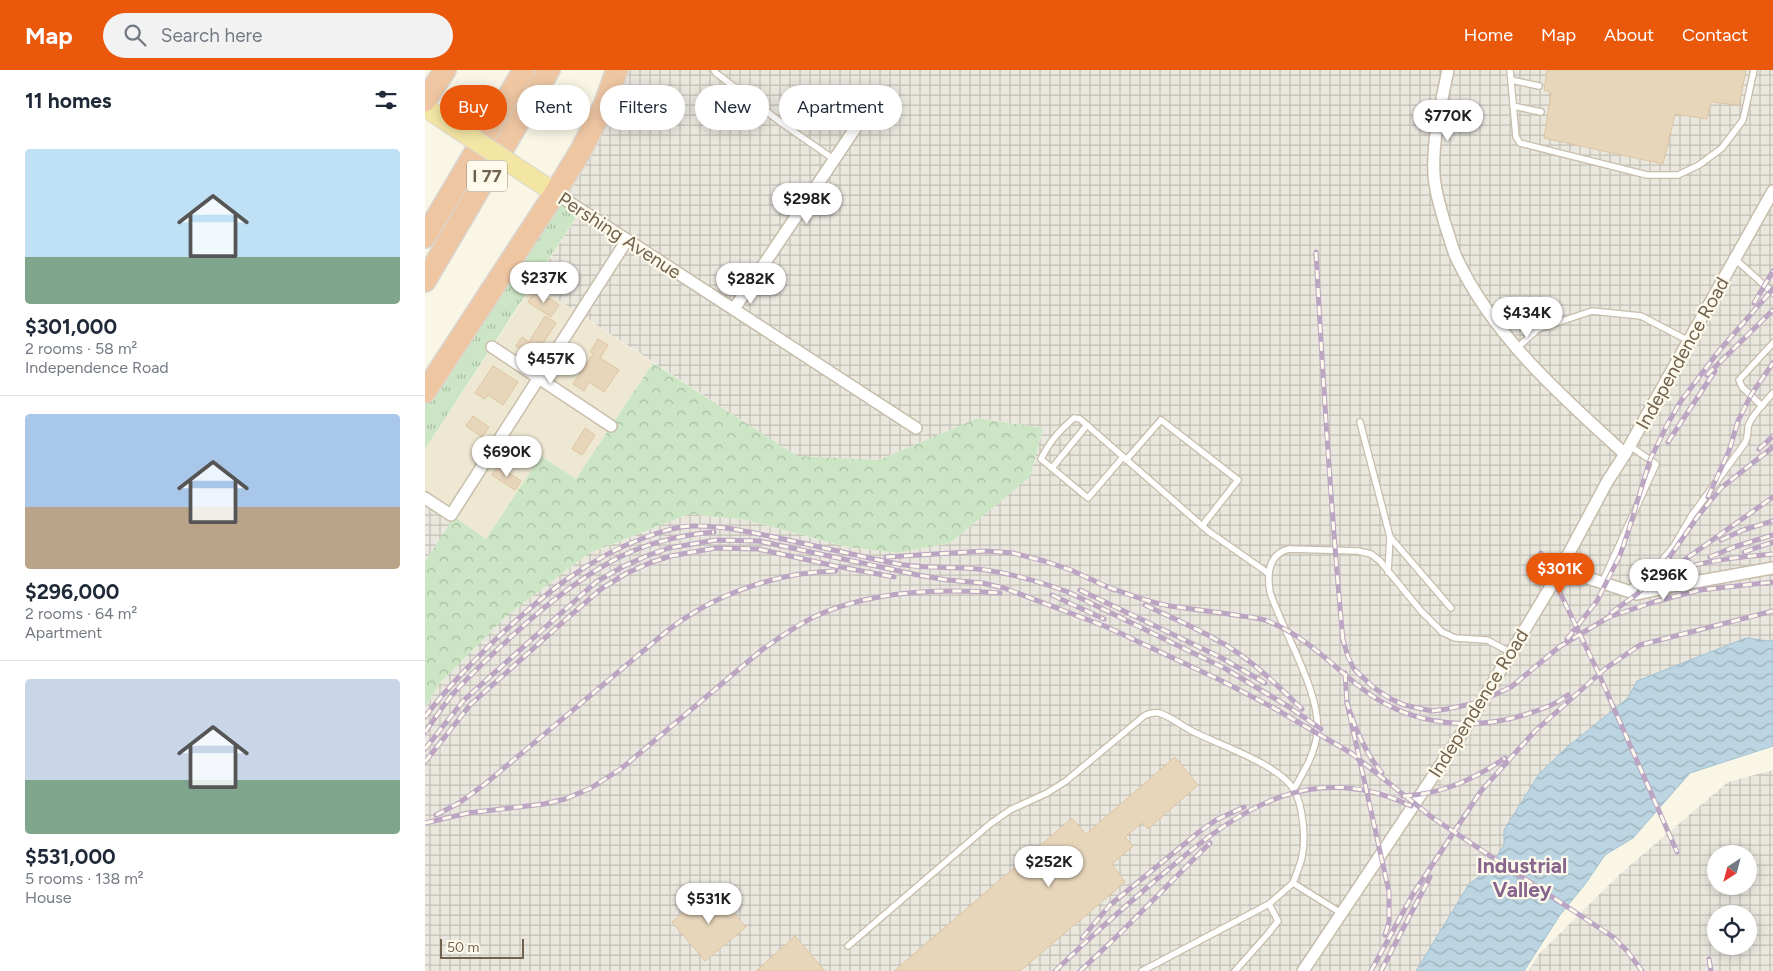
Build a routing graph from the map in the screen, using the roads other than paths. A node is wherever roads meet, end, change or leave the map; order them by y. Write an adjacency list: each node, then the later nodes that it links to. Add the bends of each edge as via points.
1 (445, 70): 11 (highway)
2 (524, 70): 19 (highway, I 77)
3 (549, 70): 22 (highway, I 77)
4 (617, 70): 18 (highway, via 604,106)
5 (714, 70): 16 (lane)
6 (1449, 70): 28 (street, via 1436,131 1434,176 1442,214 1457,258 1483,304)
7 (1510, 70): 9 (lane)
8 (1754, 70): 12 (lane, via 1743,120 1738,127 1722,148 1699,165 1678,174 1647,175 1520,144 1516,137)
9 (1511, 80): 10 (lane); 12 (lane)
10 (1539, 86)
11 (425, 101)
12 (1513, 106): 14 (lane)
13 (425, 107): 18 (main road, Pershing Avenue, bridge)
14 (1541, 112)
15 (854, 130): 16 (street)
16 (835, 160): 24 (street)
17 (1773, 191): 21 (street, Independence Road)
18 (555, 193): 20 (street, Pershing Avenue); 30 (highway)
19 (425, 237)
20 (627, 240): 24 (street, Pershing Avenue); 29 (street)
21 (1735, 259): 23 (lane); 25 (street, Independence Road)
22 (425, 281)
23 (1773, 293)
24 (734, 309): 36 (street, Pershing Avenue)
25 (1689, 341): 28 (lane, via 1641,316 1592,311 1538,329); 37 (street, Independence Road)
26 (1773, 343): 32 (lane, via 1739,380)
27 (492, 347): 29 (street)
28 (1517, 348): 37 (street, via 1567,403)
29 (540, 378): 35 (street); 40 (street, via 451,515)
30 (425, 392)
31 (1773, 393): 32 (lane)
32 (1762, 406): 48 (lane, via 1748,428 1745,443 1692,515 1674,546 1648,575)
33 (1360, 422): 42 (lane)
34 (1087, 425): 38 (lane); 39 (lane); 39 (lane, via 1074,418 1050,441 1041,459)
35 (611, 426)
36 (916, 428)
37 (1627, 450): 44 (street, Independence Road); 47 (lane, via 1656,464)
38 (1124, 458): 39 (lane, via 1088,498); 41 (lane); 41 (lane, via 1161,420 1238,480)
39 (1052, 468)
40 (425, 498)
41 (1202, 526): 46 (lane)
42 (1390, 538): 45 (lane); 49 (lane)
43 (1773, 568): 48 (street, via 1637,594)
44 (1560, 569): 47 (street); 50 (street, Independence Road)
45 (1388, 572): 46 (lane, via 1376,557 1366,552 1289,549 1281,550 1273,558); 50 (lane, via 1442,632 1455,638 1487,640)
46 (1269, 573): 51 (lane, via 1273,602 1311,692 1317,717 1313,750)
47 (1602, 583): 48 (street)
48 (1628, 590)
49 (1451, 608)
50 (1510, 652): 54 (street, Independence Road, via 1468,724)
51 (1294, 789): 52 (lane, via 1302,816 1302,856); 55 (lane, via 1271,769 1161,714 1150,713 1065,781 1001,815)
52 (1293, 883): 53 (lane); 54 (lane)
53 (1269, 904): 56 (lane); 57 (lane, via 1278,921)
54 (1341, 913): 58 (street, Independence Road)
55 (848, 946)
56 (1142, 971)
57 (1235, 971)
58 (1303, 971)

